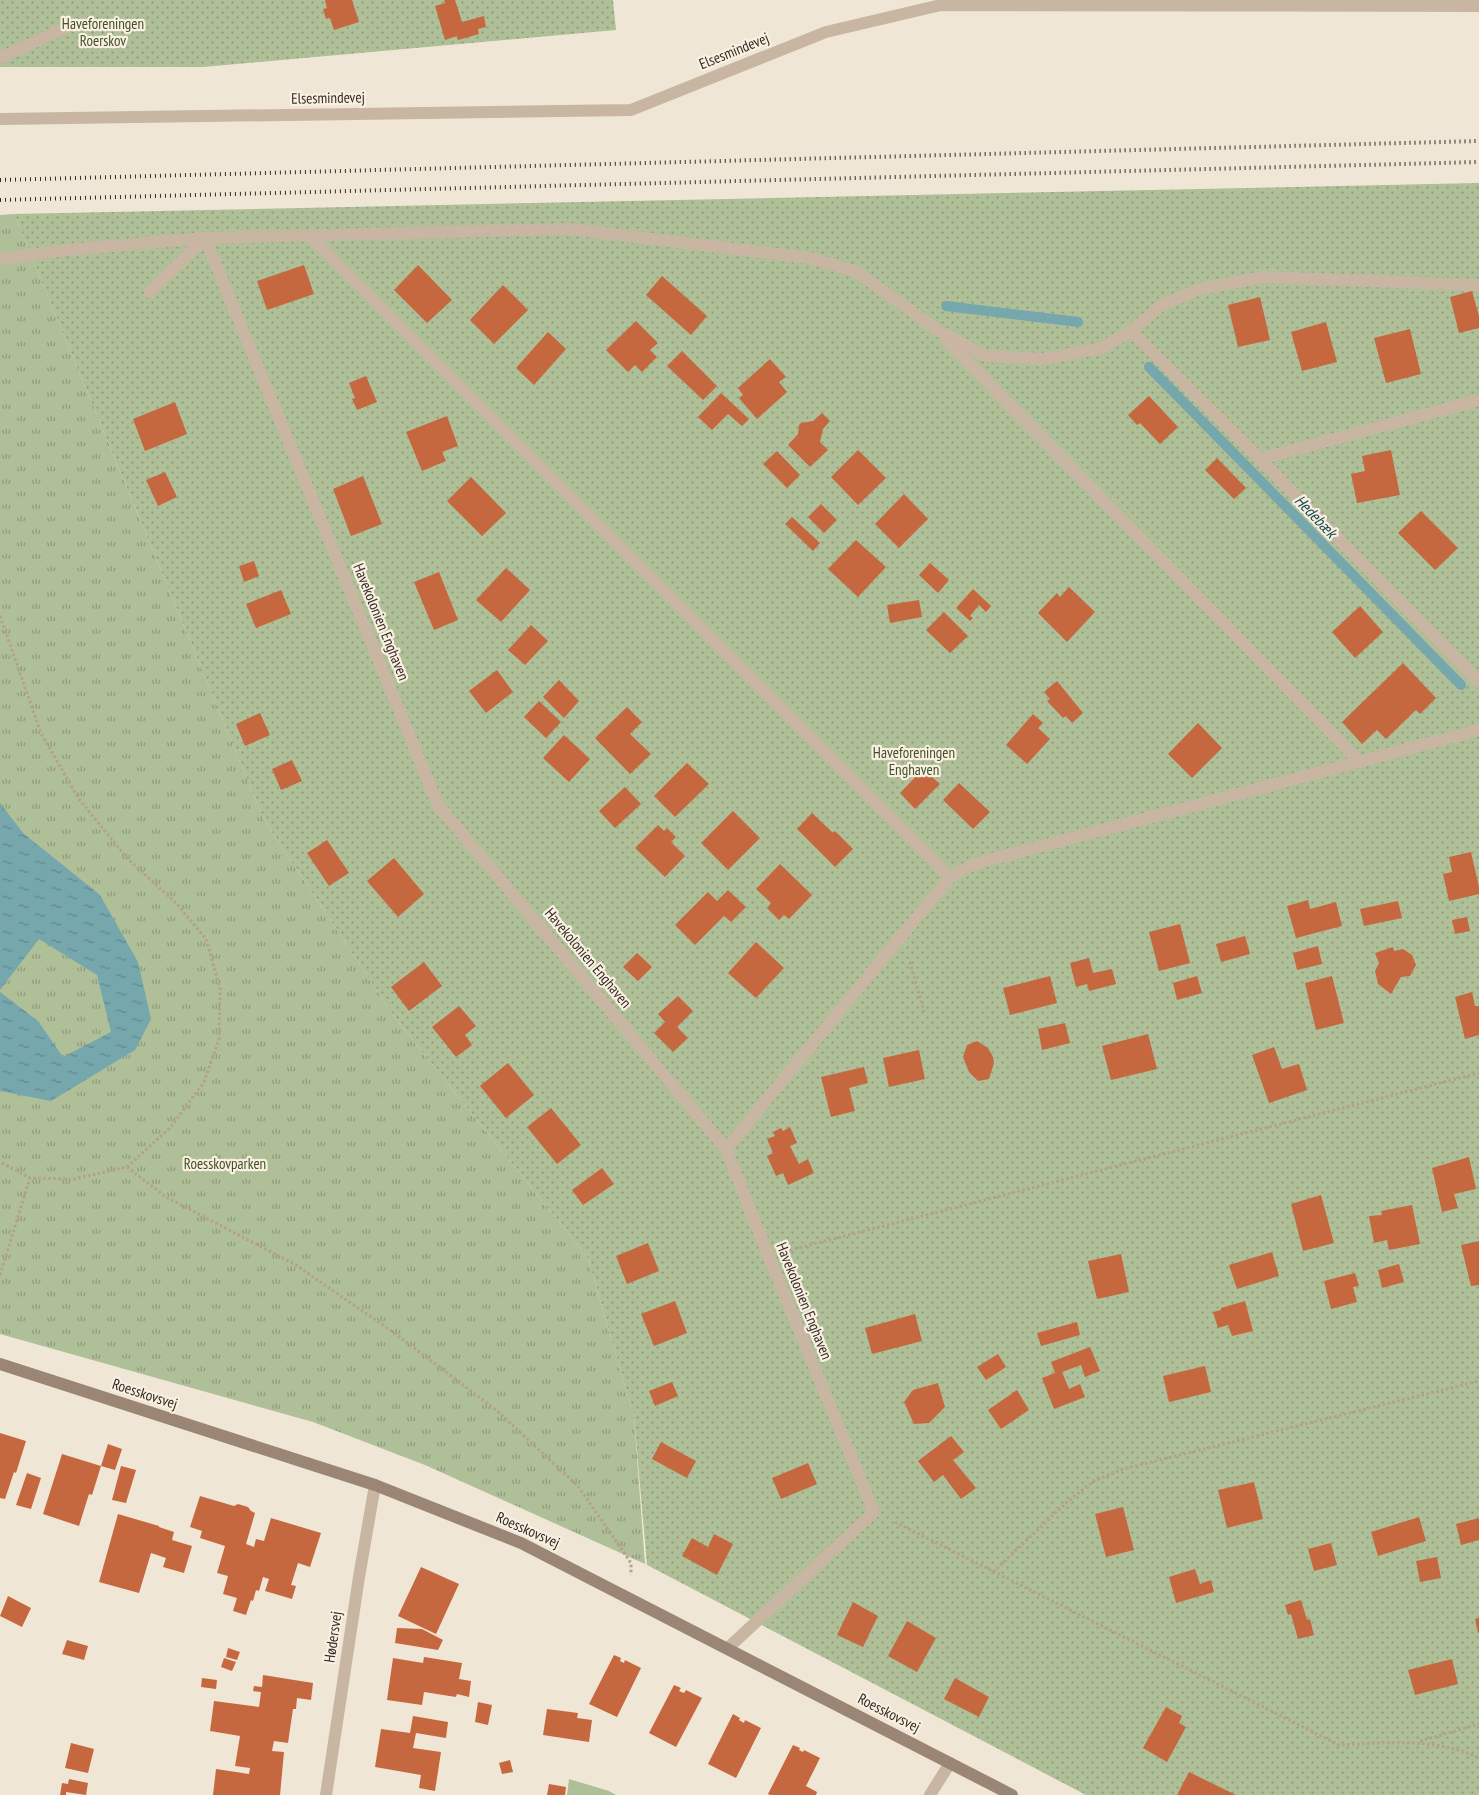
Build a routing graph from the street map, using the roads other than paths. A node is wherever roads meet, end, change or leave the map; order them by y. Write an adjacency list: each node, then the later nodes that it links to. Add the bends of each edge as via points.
1 (1277, 2): 2 (street, Elsesmindevej); 5 (street, Elsesmindevej, via 941,4 826,32 631,110)
2 (1479, 6)
3 (69, 26): 4 (street)
4 (0, 58)
5 (0, 119)
6 (309, 235): 7 (street); 11 (street, via 569,229 810,258 857,272); 18 (street)
7 (205, 238): 8 (street, via 66,250); 10 (street); 19 (street, Havekolonien Enghaven, via 438,804)
8 (0, 260)
9 (1479, 285): 12 (street, via 1264,277 1191,292 1162,305)
10 (150, 292)
11 (936, 329): 12 (street, via 985,356 1042,359 1102,348); 17 (street)
12 (1130, 331): 14 (street)
13 (1479, 400): 14 (street)
14 (1260, 459): 15 (street)
15 (1479, 682)
16 (1479, 730): 17 (street)
17 (1360, 762): 18 (street, via 974,864)
18 (950, 877): 19 (street)
19 (726, 1148): 22 (street, Havekolonien Enghaven, via 874,1512)
20 (0, 1364): 21 (street, Roesskovsvej)
21 (375, 1485): 22 (street, Roesskovsvej, via 521,1543); 24 (street, Hødersvej)
22 (728, 1648): 23 (street, Roesskovsvej)
23 (950, 1763): 25 (street); 26 (street, Roesskovsvej)
24 (326, 1795)
25 (930, 1795)
26 (1012, 1795)

